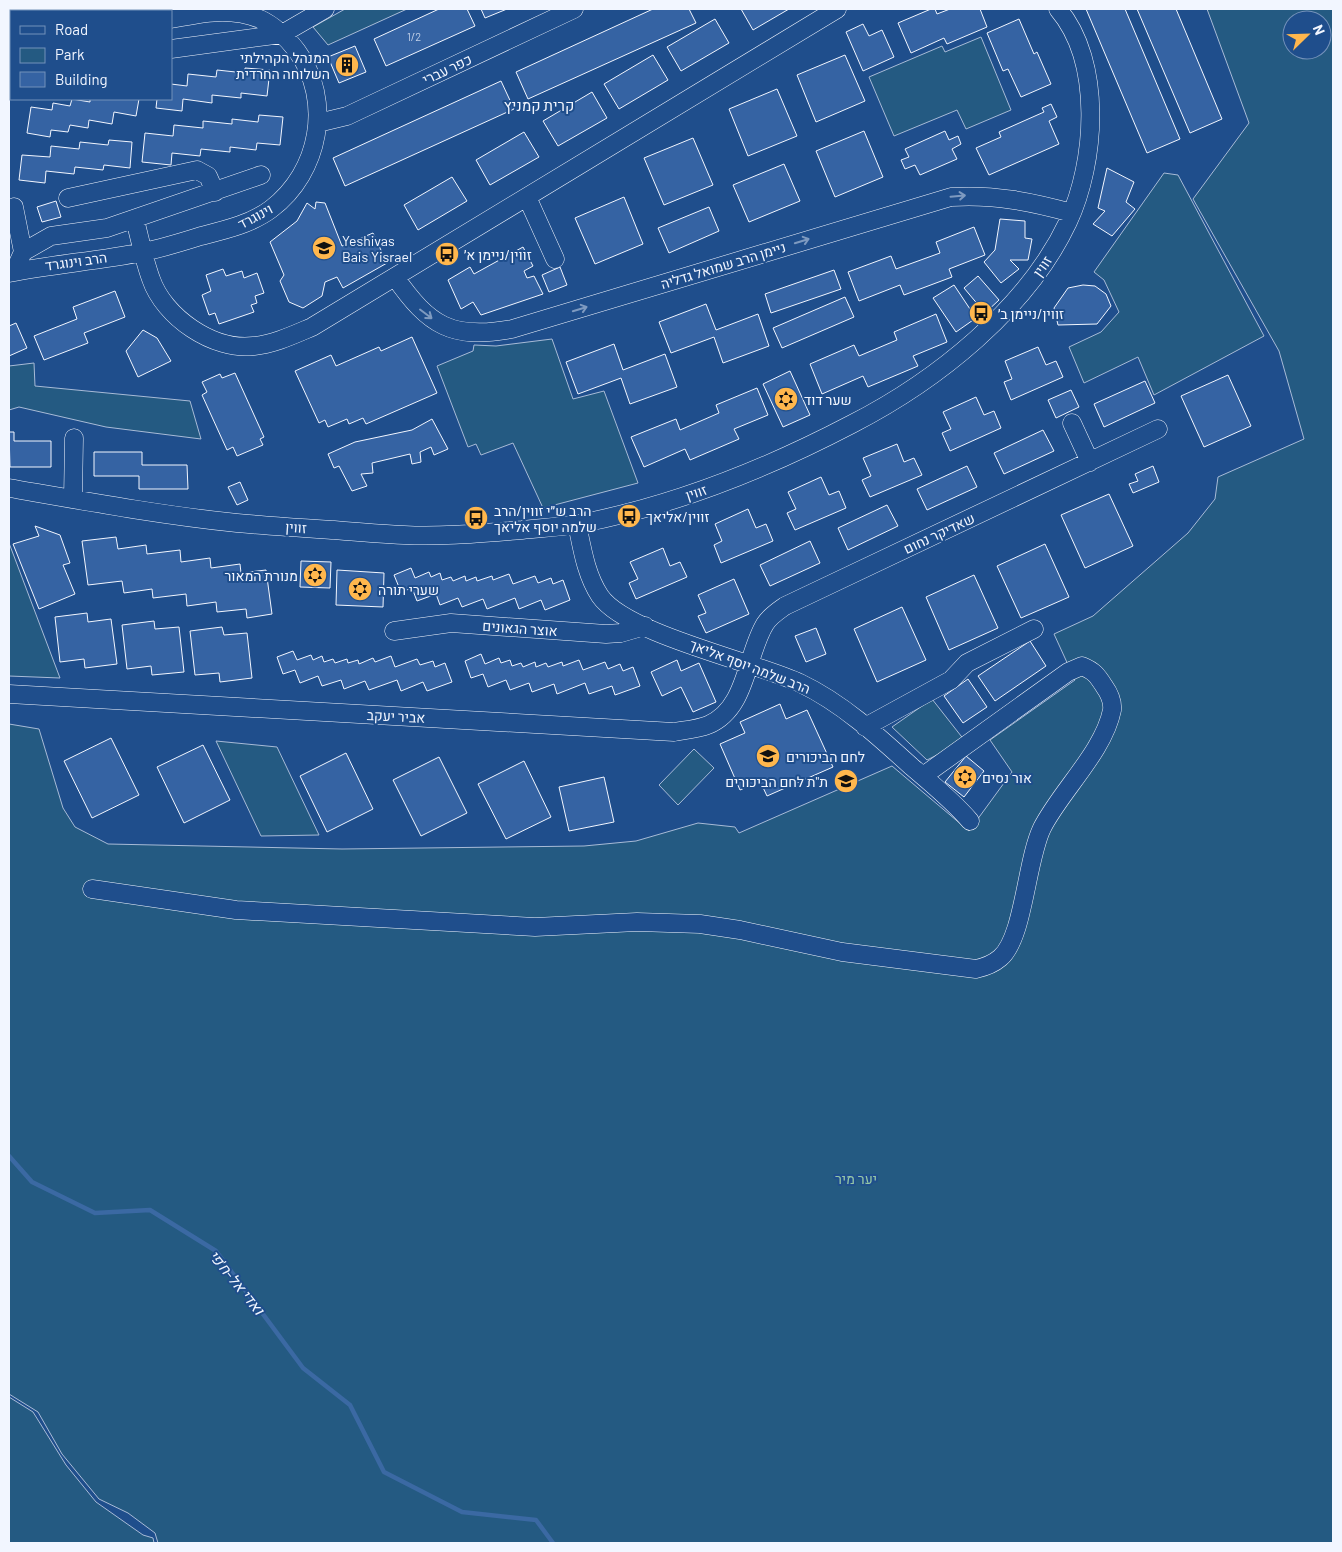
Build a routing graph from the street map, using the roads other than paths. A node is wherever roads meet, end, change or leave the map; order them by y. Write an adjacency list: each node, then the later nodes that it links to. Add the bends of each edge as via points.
1 (325, 9): 6 (street)
2 (574, 9): 8 (street, כפר עברי, via 347,116)
3 (837, 9): 11 (street)
4 (1058, 9): 14 (street, זווין, via 1072,28 1079,45 1090,96 1088,157)
5 (172, 19): 6 (street, וינוגרד, via 220,11 240,13 261,20)
6 (282, 34): 7 (street); 8 (street, וינוגרד, via 310,71 316,88)
7 (172, 49)
8 (318, 123): 17 (street, וינוגרד, via 315,141 297,182 270,210 233,228)
9 (261, 175): 10 (street)
10 (215, 192): 12 (street, via 208,176 197,170); 15 (street)
11 (527, 196): 18 (street); 20 (street)
12 (68, 198)
13 (14, 207): 16 (street)
14 (1072, 213): 20 (street, ניימן הרב שמואל גדליה, one-way to 14, via 416,306 436,321 453,330 471,334 490,333 951,197 973,195 1020,200); 27 (street, זווין, via 1054,248 1023,291 966,347 906,395 842,430 749,473 667,501)
15 (135, 220): 16 (street, via 107,228 51,236); 17 (street)
16 (23, 252): 19 (street)
17 (144, 252): 19 (street, הרב וינוגרד); 20 (street, via 151,280 160,298 175,314 195,330 219,342 237,346 271,343 312,327)
18 (554, 259)
19 (11, 272)
20 (395, 277)
21 (1072, 423): 24 (street)
22 (1158, 429): 24 (street, שאדיקר נחום)
23 (74, 438): 26 (street)
24 (1090, 462): 31 (street, שאדיקר נחום, via 785,606 766,622)
25 (9, 488): 26 (street, זווין)
26 (73, 499): 27 (street, זווין, via 236,523 404,535 494,532)
27 (577, 524): 28 (street, הרב שלמה יוסף אליאך, via 586,566 600,596 620,613)
28 (645, 626): 30 (street, אוצר הגאונים, via 606,634 451,623); 31 (street, הרב שלמה יוסף אליאך)
29 (1034, 629): 33 (street, via 967,662 952,680)
30 (394, 631)
31 (749, 665): 32 (street, אביר יעקב, via 740,690 719,719 708,725 674,732); 33 (street, הרב שלמה יוסף אליאך, via 816,691)
32 (9, 694)
33 (865, 727): 34 (street, הרב שלמה יוסף אליאך)
34 (923, 776): 35 (street, הרב שלמה יוסף אליאך); 36 (street, via 1068,672 1082,666 1095,671 1110,696 1112,709 1104,733 1042,829 1010,945 1001,958 987,966 976,968 842,952 700,924 638,922 535,927 236,910)
35 (970, 822)
36 (92, 889)

